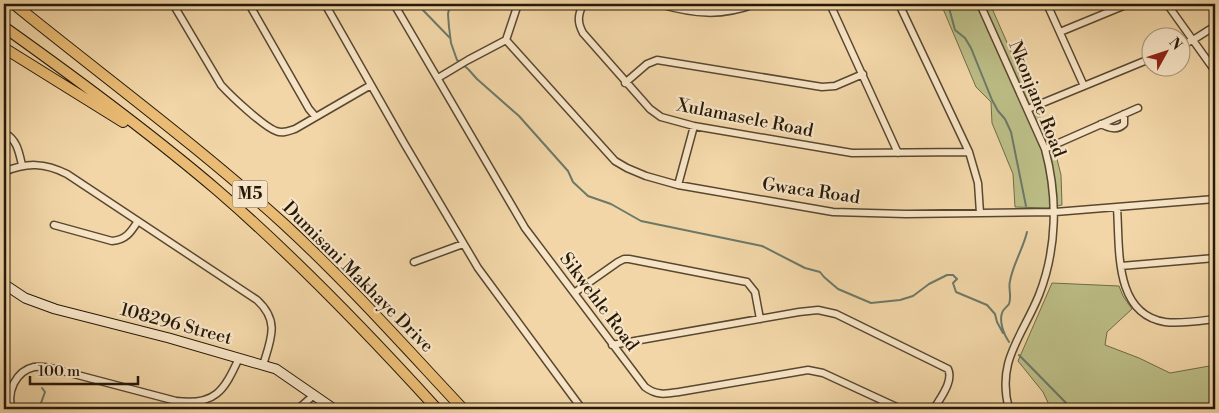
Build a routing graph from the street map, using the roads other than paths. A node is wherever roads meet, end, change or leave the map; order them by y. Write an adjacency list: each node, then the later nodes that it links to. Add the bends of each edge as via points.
1 (14, 4): 65 (main road, Dumisani Makhaye Drive / M5, via 206,156 285,225 357,294)
2 (173, 4): 32 (street, via 221,85 270,128 287,132)
3 (249, 4): 32 (street)
4 (325, 4): 27 (street)
5 (394, 4): 25 (street, Sikwehle Road)
6 (518, 4): 19 (street)
7 (583, 4): 26 (street, Xulamasele Road, via 579,26)
8 (659, 4): 9 (street, via 688,12 716,13 737,11)
9 (756, 4)
10 (830, 4): 24 (street)
11 (899, 4): 38 (street)
12 (980, 4): 30 (street, Nkonjane Road)
13 (1047, 4): 18 (street)
14 (1128, 4): 18 (street)
15 (1167, 4): 20 (street)
16 (1215, 26): 20 (street)
17 (4, 27): 37 (main road, Dumisani Makhaye Drive / M5)
18 (1060, 32): 28 (street)
19 (506, 40): 25 (street); 42 (street, Gwaca Road, via 615,161 646,176)
20 (1193, 40): 23 (street)
21 (4, 48): 37 (main road)
22 (1142, 62): 28 (street)
23 (1215, 71)
24 (863, 74): 26 (street, via 835,86 822,87 657,60 647,64); 39 (street)
25 (438, 78): 54 (street, Sikwehle Road, via 525,228)
26 (626, 83): 34 (street, Xulamasele Road, via 658,116)
27 (371, 85): 32 (street); 49 (street)
28 (1084, 86): 30 (street)
29 (1138, 108): 31 (street)
30 (1028, 109): 36 (street, Nkonjane Road)
31 (1124, 114): 33 (street); 33 (street, via 1124,124 1120,128)
32 (315, 116)
33 (1101, 124): 36 (street)
34 (694, 126): 39 (street, Xulamasele Road, via 852,153); 42 (street)
35 (4, 133): 40 (street, via 16,145)
36 (1045, 149): 45 (street, Nkonjane Road)
37 (168, 150): 64 (main road, Dumisani Makhaye Drive / M5, via 317,282)
38 (969, 152): 39 (street, Xulamasele Road); 46 (street, via 978,183)
39 (898, 153)
40 (22, 165): 41 (street); 47 (street, via 46,166 67,174)
41 (4, 172)
42 (678, 185): 46 (street, Gwaca Road, via 833,212)
43 (1215, 199): 44 (street, Gwaca Road)
44 (1117, 208): 45 (street, Gwaca Road); 52 (street)
45 (1055, 212): 46 (street, Gwaca Road); 69 (street, Nkonjane Road, via 1045,278 1006,369 1004,381)
46 (980, 213)
47 (138, 221): 48 (street, via 126,237 119,240); 59 (street, via 264,306 269,313 271,330)
48 (54, 225)
49 (463, 244): 51 (street); 66 (street)
50 (1215, 258): 52 (street)
51 (414, 262)
52 (1121, 266): 56 (street, via 1127,294 1147,315 1167,322)
53 (4, 284): 58 (street, 108296 Street, via 39,304)
54 (574, 293): 55 (street, via 618,262 629,259 747,282 755,292); 57 (street, Sikwehle Road)
55 (760, 319): 57 (street); 68 (street, via 826,311 945,367 950,378)
56 (1215, 319)
57 (612, 344): 67 (street, Sikwehle Road, via 645,388 656,394 808,370 822,373)
58 (239, 358): 59 (street, 108296 Street); 61 (street, via 222,390 192,403 51,368 33,367 14,382 10,400)
59 (263, 365): 60 (street, 108296 Street, via 287,376)
60 (314, 395): 62 (street); 63 (street, 108296 Street)
61 (12, 409)
62 (298, 409)
63 (334, 409)
64 (436, 409)
65 (462, 409)
66 (582, 409)
67 (901, 409)
68 (934, 409)
69 (1009, 409)

